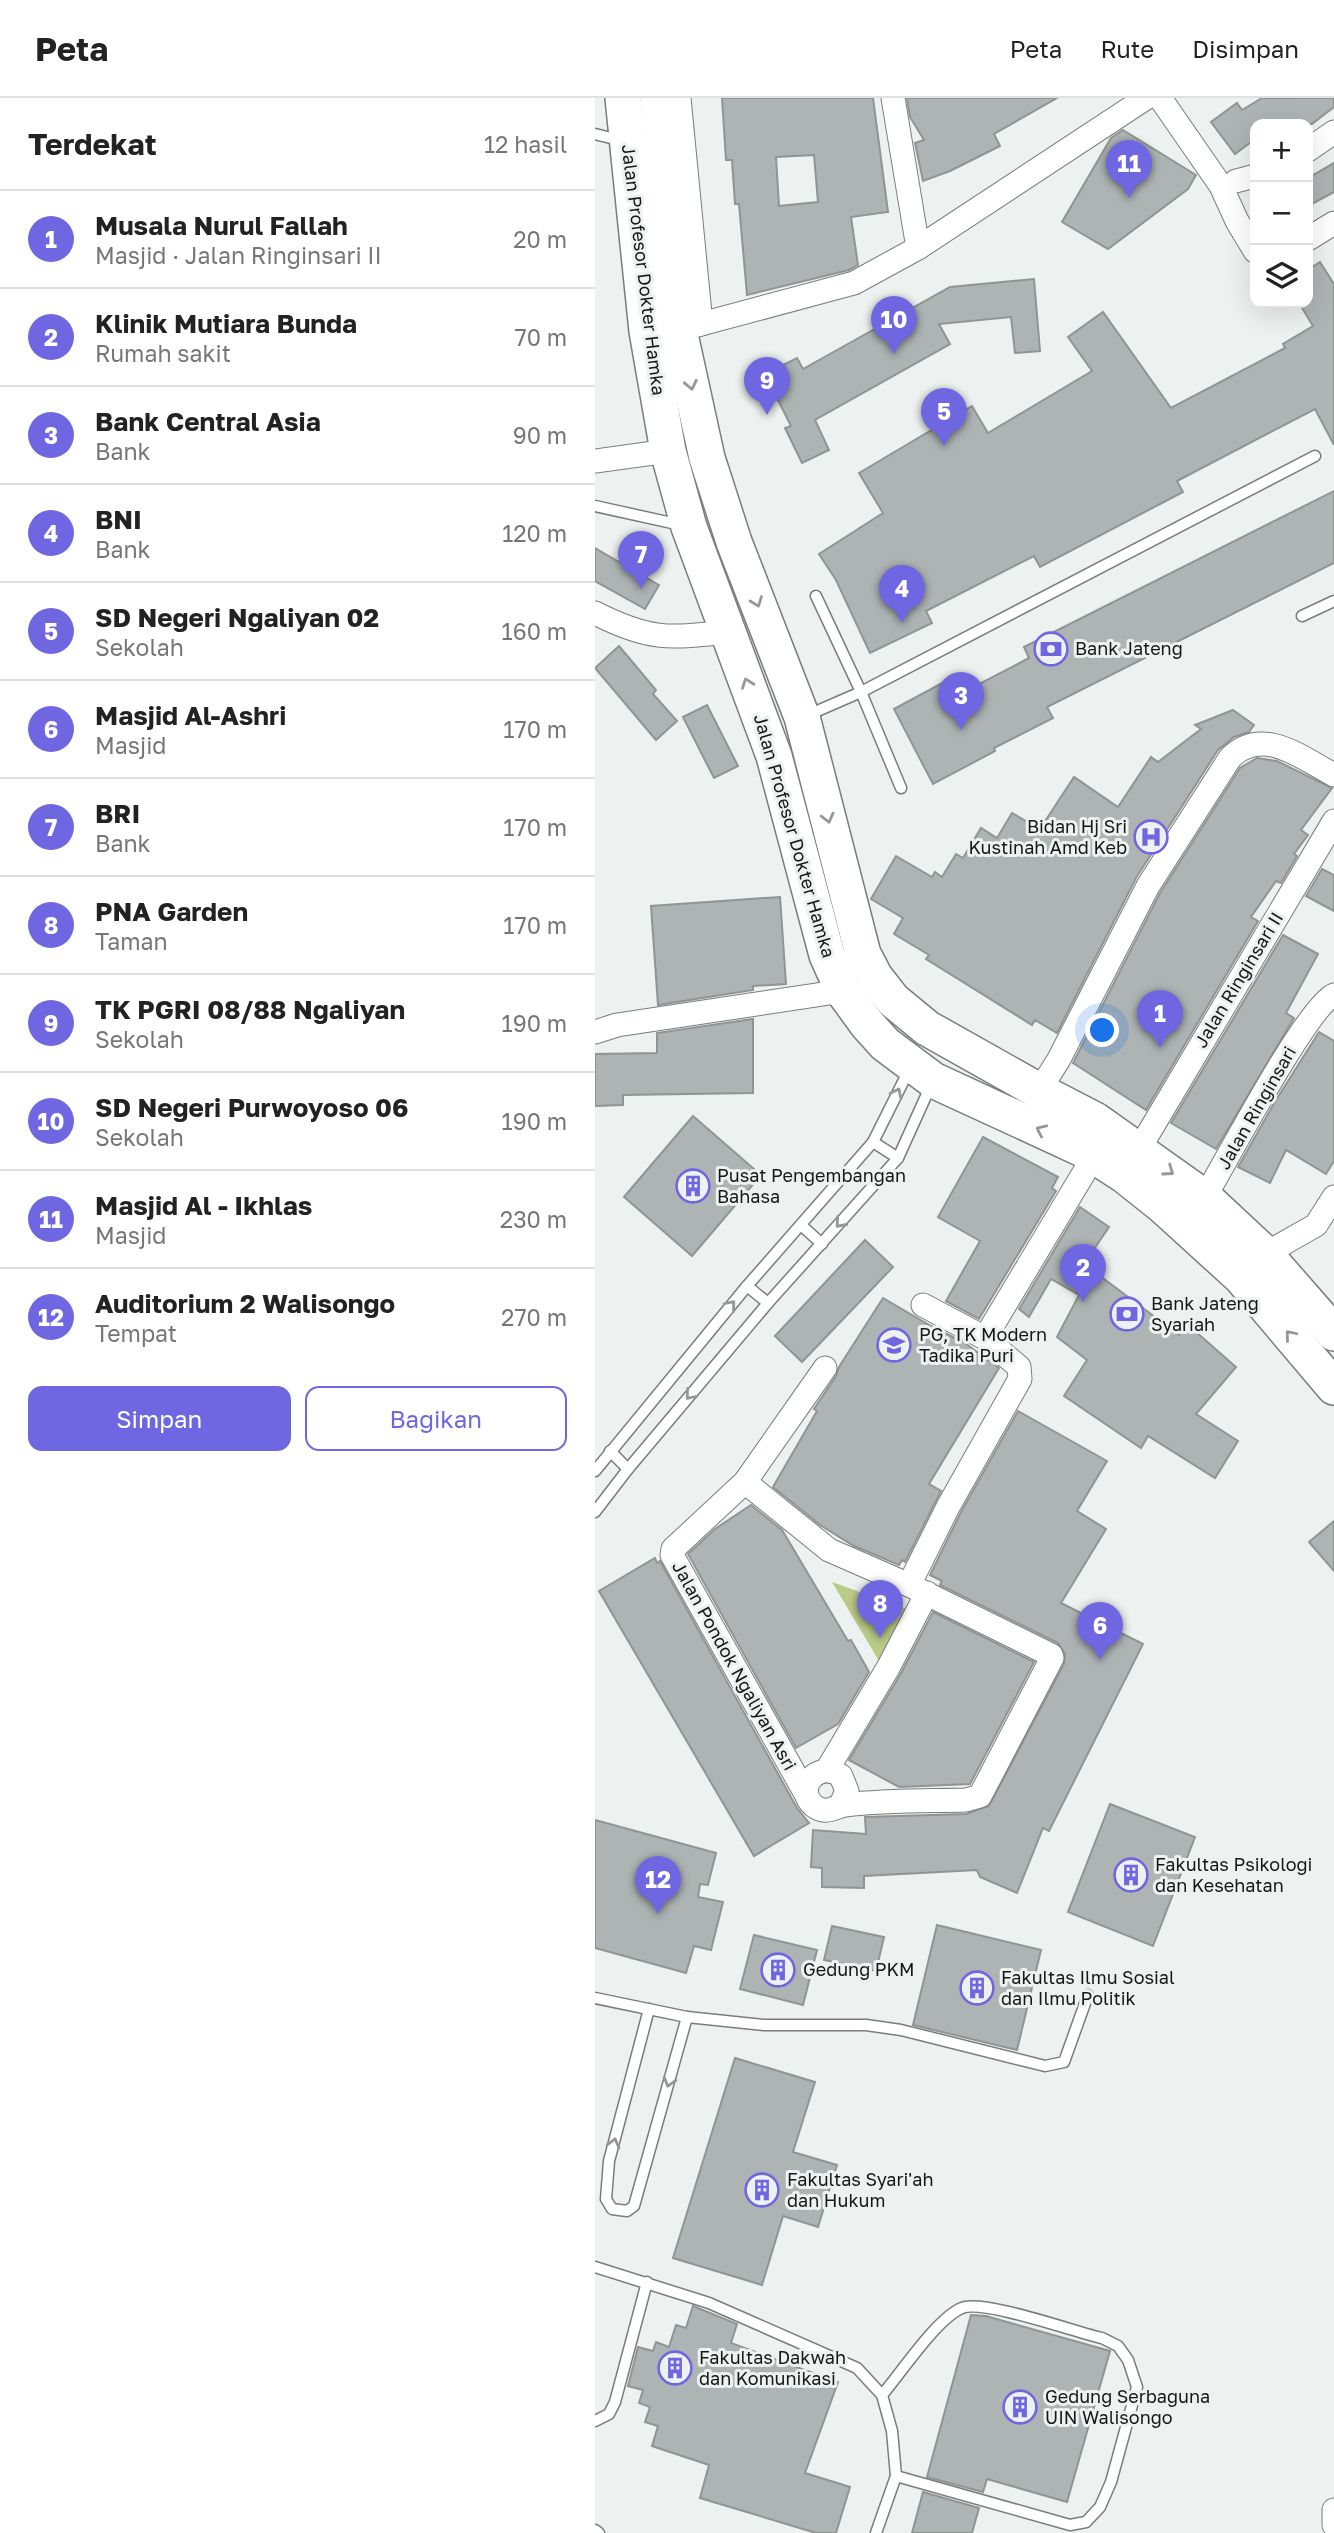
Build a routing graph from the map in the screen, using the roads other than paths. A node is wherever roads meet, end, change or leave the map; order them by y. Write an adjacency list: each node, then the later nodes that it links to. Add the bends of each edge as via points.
1 (623, 98): 8 (main road, Jalan Profesor Dokter Hamka)
2 (658, 98): 14 (main road, Jalan Profesor Dokter Hamka)
3 (679, 98): 14 (street)
4 (893, 98): 13 (street)
5 (1146, 98): 13 (street)
6 (1160, 98): 12 (street, via 1221,186)
7 (1334, 132): 9 (street)
8 (611, 138): 14 (main road, Jalan Profesor Dokter Hamka)
9 (1313, 147)
10 (1334, 223): 11 (street)
11 (1313, 236)
12 (1251, 245)
13 (918, 248): 14 (street, via 855,283)
14 (676, 328): 15 (main road, Jalan Profesor Dokter Hamka); 20 (main road, Jalan Profesor Dokter Hamka, one-way to 20, via 707,458)
15 (667, 451): 17 (street); 19 (main road, Jalan Profesor Dokter Hamka)
16 (1315, 456): 27 (lane)
17 (595, 461)
18 (595, 506): 19 (lane)
19 (689, 527): 21 (main road, Jalan Profesor Dokter Hamka)
20 (734, 542): 21 (main road); 28 (main road, Jalan Profesor Dokter Hamka, one-way to 28)
21 (701, 559): 26 (main road, Jalan Profesor Dokter Hamka)
22 (816, 596): 27 (lane)
23 (1334, 601): 25 (lane)
24 (595, 613): 26 (street, via 650,635)
25 (1302, 616)
26 (728, 632): 32 (main road, Jalan Profesor Dokter Hamka, one-way to 26, via 827,955 775,756)
27 (861, 692): 28 (lane); 30 (lane)
28 (802, 717): 35 (main road, Jalan Profesor Dokter Hamka, one-way to 35, via 863,954 893,1000)
29 (1334, 775): 37 (street, via 1269,743 1251,744 1230,758 1148,886)
30 (901, 788)
31 (1334, 821): 41 (street, Jalan Ringinsari II)
32 (843, 991): 34 (street); 36 (main road, Jalan Profesor Dokter Hamka, via 876,1034)
33 (1334, 995): 43 (street, Jalan Ringinsari, via 1324,1001 1287,1055)
34 (595, 1032)
35 (940, 1036): 36 (main road); 37 (main road, Jalan Profesor Dokter Hamka)
36 (922, 1072): 38 (lane, one-way to 36); 39 (main road, Jalan Profesor Dokter Hamka, one-way to 36); 40 (lane)
37 (1039, 1091): 41 (main road, Jalan Profesor Dokter Hamka, via 1095,1120)
38 (873, 1142): 40 (lane); 44 (lane)
39 (1094, 1156): 41 (main road, Jalan Profesor Dokter Hamka); 51 (street)
40 (898, 1158): 45 (lane, one-way to 45)
41 (1131, 1162): 43 (main road, Jalan Profesor Dokter Hamka)
42 (1334, 1197): 46 (street, via 1317,1225)
43 (1196, 1212): 46 (main road, Jalan Profesor Dokter Hamka); 53 (main road, Jalan Profesor Dokter Hamka, one-way to 43, via 1241,1277)
44 (801, 1225): 45 (lane); 47 (lane)
45 (822, 1244): 48 (lane)
46 (1265, 1254): 50 (main road, Jalan Profesor Dokter Hamka)
47 (747, 1286): 48 (lane); 54 (lane, one-way to 47)
48 (768, 1303): 55 (lane, one-way to 55)
49 (923, 1305): 51 (street, Jalan Pondok Ngaliyan Asri)
50 (1334, 1333)
51 (985, 1338): 59 (street, Jalan Pondok Ngaliyan Asri, via 1019,1367 1020,1379 949,1505)
52 (825, 1368): 57 (street, Jalan Pondok Ngaliyan Asri)
53 (1334, 1387)
54 (610, 1451): 55 (lane); 56 (lane)
55 (628, 1469): 58 (lane)
56 (595, 1471)
57 (745, 1482): 59 (street, via 829,1550); 61 (street, Jalan Pondok Ngaliyan Asri, via 673,1549 672,1557)
58 (595, 1512)
59 (918, 1589): 60 (street, Jalan Pondok Ngaliyan Asri, via 888,1668); 62 (street, via 1051,1655 1053,1661 980,1796)
60 (827, 1770): 61 (street, Jalan Pondok Ngaliyan Asri, via 811,1778); 62 (street, via 845,1783 847,1791)
61 (807, 1796): 62 (street, via 821,1810)
62 (840, 1806)
63 (1088, 1995): 66 (lane, via 1064,2062 1054,2066 866,2025 764,2025)
64 (595, 1998): 65 (lane)
65 (649, 2010): 66 (lane); 66 (lane, one-way to 65, via 634,2206 621,2211 612,2209 606,2199 609,2161)
66 (687, 2017)
67 (595, 2267): 68 (lane)
68 (647, 2283): 69 (lane, via 731,2312 857,2368); 70 (lane, via 615,2402 609,2414)
69 (882, 2395): 71 (lane, via 892,2431); 71 (lane, via 945,2319 963,2307 985,2306 1118,2346 1137,2387 1111,2482 1100,2507 1086,2522 1070,2525)
70 (595, 2421)
71 (896, 2476): 76 (lane)
72 (1334, 2511): 73 (street)
73 (1334, 2525)
74 (595, 2530): 75 (lane)
75 (600, 2533)
76 (876, 2533)

